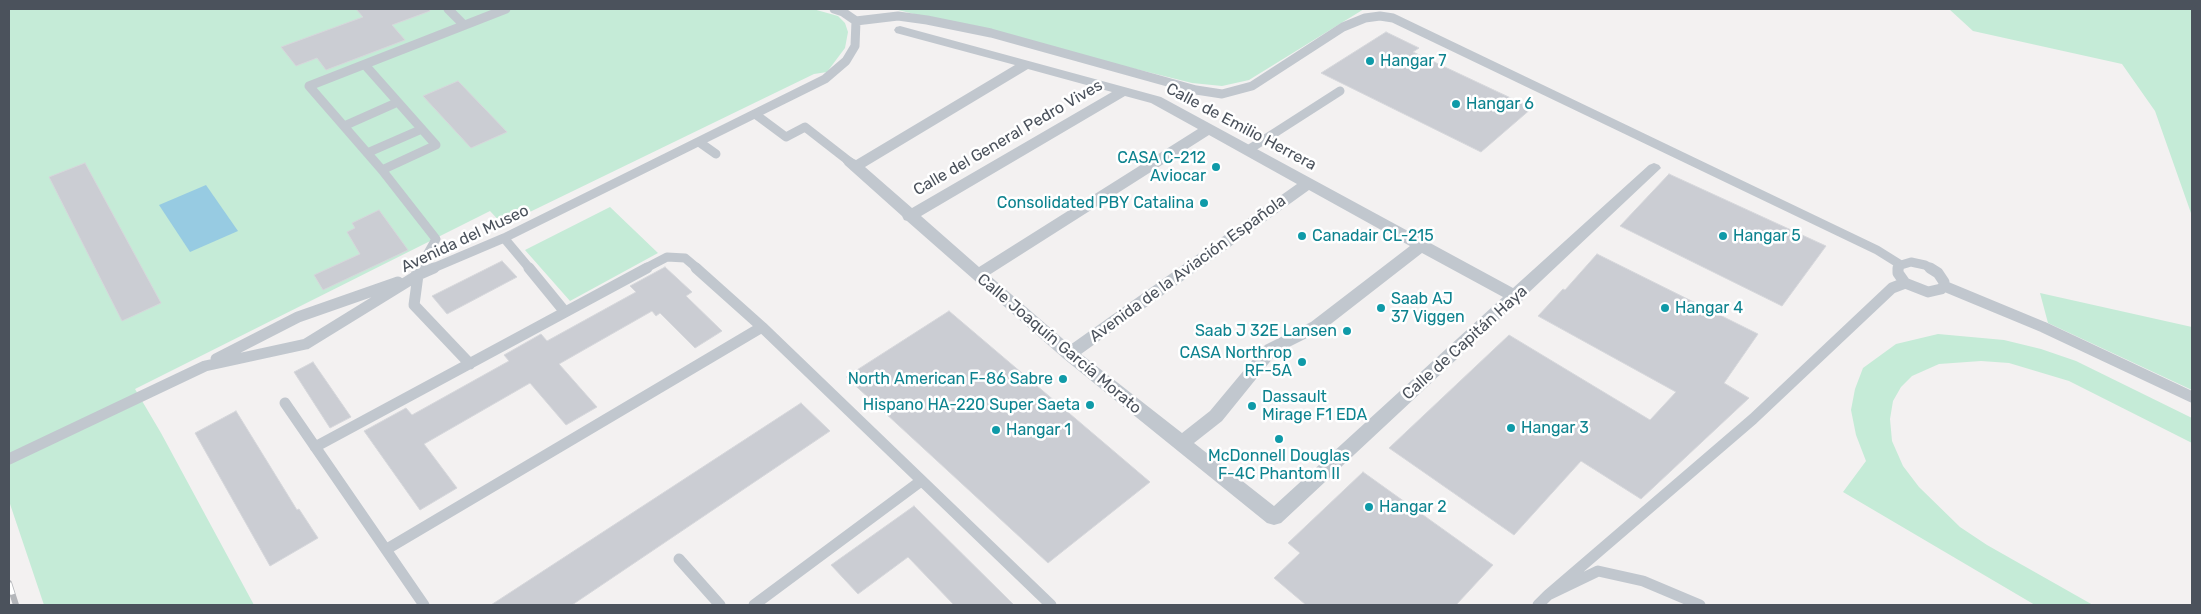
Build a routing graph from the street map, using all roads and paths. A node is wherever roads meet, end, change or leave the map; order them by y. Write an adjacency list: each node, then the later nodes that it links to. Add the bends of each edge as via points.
1 (448, 9): 5 (lane)
2 (506, 9): 5 (lane)
3 (834, 9): 4 (lane)
4 (856, 21): 12 (lane, Avenida del Museo, via 855,46 846,61 825,79); 27 (lane, via 898,16 927,20 991,33 1196,90 1222,94 1252,86 1343,27 1365,18 1393,18 1877,250)
5 (464, 25): 7 (lane)
6 (900, 30): 8 (street, Calle de Emilio Herrera)
7 (365, 65): 11 (lane); 13 (lane, via 309,86)
8 (1025, 65): 9 (street, Calle de Emilio Herrera); 20 (street)
9 (1124, 91): 15 (street, Calle de Emilio Herrera, via 1156,100); 24 (street, Calle del General Pedro Vives)
10 (1340, 91): 17 (lane)
11 (398, 102): 13 (lane); 14 (lane)
12 (755, 114): 16 (lane, Avenida del Museo); 20 (lane, via 786,137 805,127)
13 (344, 126): 18 (lane)
14 (422, 129): 18 (lane); 22 (lane, via 436,146)
15 (1208, 129): 17 (street, Calle de Emilio Herrera); 29 (street)
16 (700, 142): 19 (lane); 25 (lane, Avenida del Museo)
17 (1248, 150): 23 (street, Calle de Emilio Herrera)
18 (367, 153): 22 (lane)
19 (716, 154)
20 (852, 165): 24 (street, Calle Joaquín García Morato)
21 (1654, 168): 32 (street, Calle de Capitán Haya)
22 (382, 170): 28 (lane, via 436,238)
23 (1308, 183): 26 (street, Calle de Emilio Herrera); 35 (street, Avenida de la Aviación Española)
24 (909, 216): 29 (street, Calle Joaquín García Morato)
25 (504, 238): 28 (lane, Avenida del Museo); 33 (lane)
26 (1422, 245): 32 (street, Calle de Emilio Herrera); 40 (street, via 1317,326 1271,349 1216,416)
27 (1901, 265): 30 (lane, via 1898,273); 31 (lane, via 1911,262 1925,265 1942,277)
28 (418, 275): 36 (lane, via 414,305); 37 (lane, via 298,317); 37 (lane, Avenida del Museo, via 306,344)
29 (978, 276): 35 (street, Calle Joaquín García Morato)
30 (1905, 283): 31 (lane, via 1928,292); 47 (lane, via 1892,288 1754,419)
31 (1944, 286): 38 (lane, via 2043,327)
32 (1516, 297): 44 (street, Calle de Capitán Haya)
33 (565, 312): 34 (lane, via 667,257 685,258); 36 (lane)
34 (762, 327): 43 (lane); 45 (lane)
35 (1069, 354): 40 (street, Calle Joaquín García Morato)
36 (470, 364): 41 (lane)
37 (200, 368): 42 (lane, Avenida del Museo)
38 (2192, 397)
39 (285, 403): 41 (lane)
40 (1181, 444): 44 (street, Calle Joaquín García Morato)
41 (316, 447): 45 (lane)
42 (9, 459)
43 (920, 482): 50 (lane); 51 (lane)
44 (1274, 517)
45 (387, 550): 48 (lane)
46 (679, 558): 49 (lane)
47 (1548, 595): 52 (lane); 53 (lane, via 1598,571 1643,581)
48 (424, 605)
49 (720, 605)
50 (754, 605)
51 (1051, 605)
52 (1538, 605)
53 (1700, 605)

